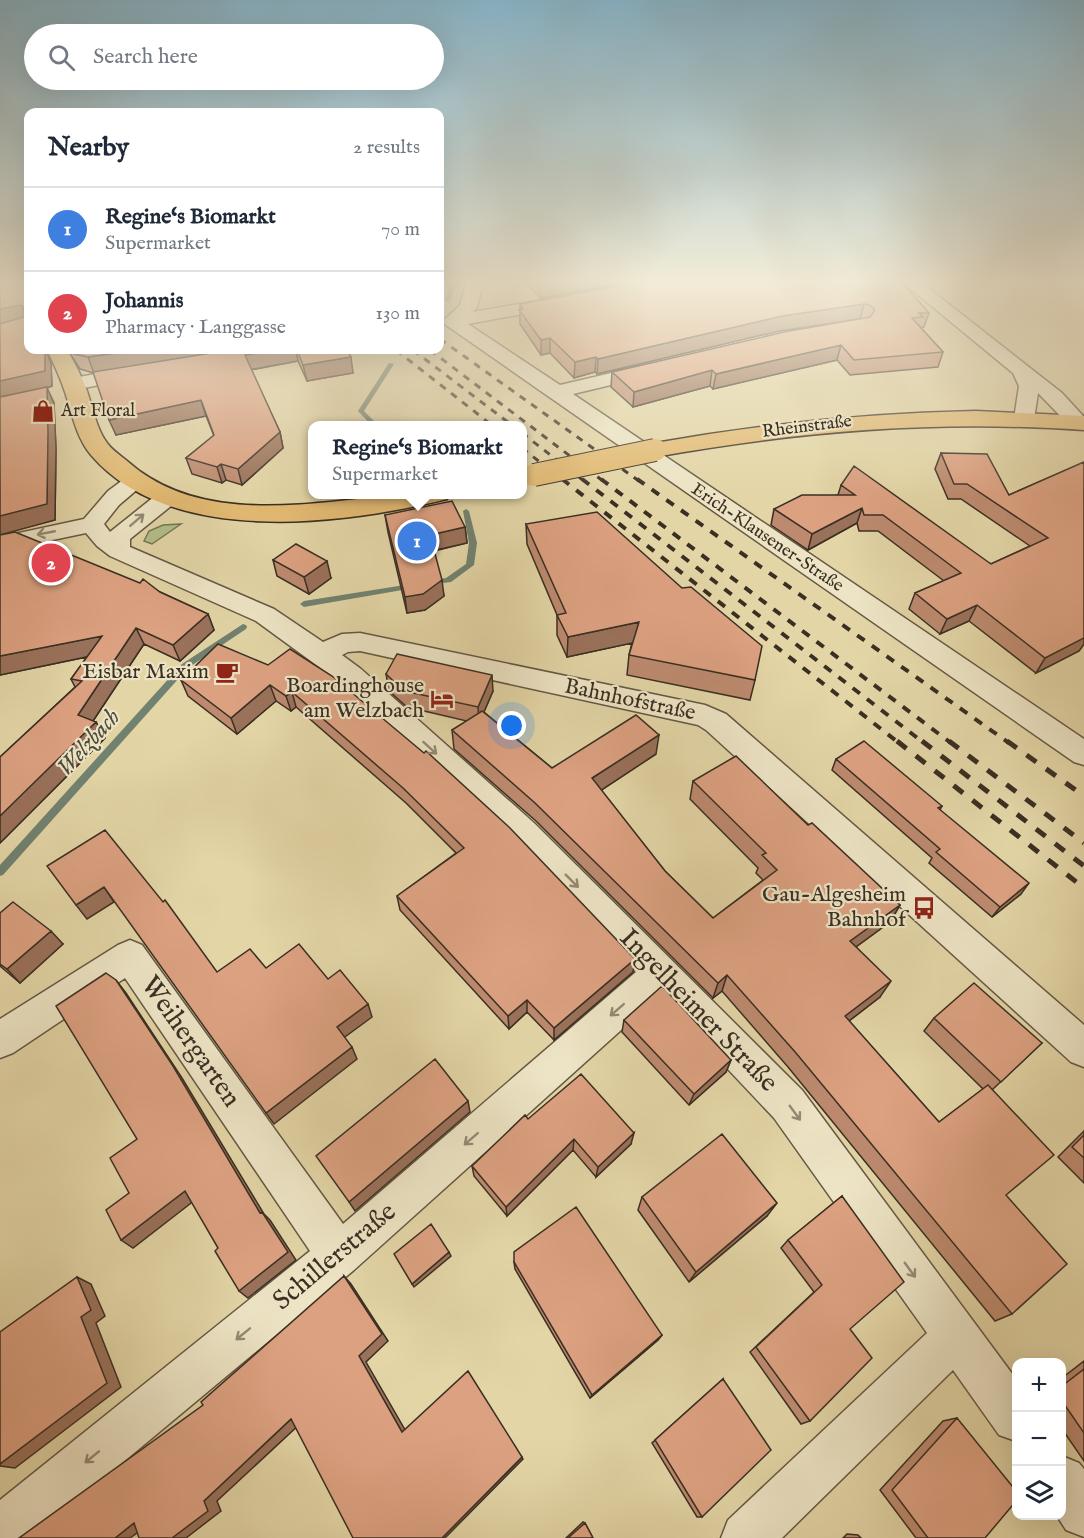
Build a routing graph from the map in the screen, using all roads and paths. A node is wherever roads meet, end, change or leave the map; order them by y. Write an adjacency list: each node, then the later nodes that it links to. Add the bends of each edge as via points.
1 (498, 352): 8 (street, Erich-Klausener-Straße)
2 (997, 352): 6 (street)
3 (58, 354): 7 (main road)
4 (669, 366): 8 (street)
5 (156, 370): 7 (street)
6 (1022, 372): 9 (street, via 1029,386); 10 (street)
7 (68, 389): 12 (main road, via 98,448)
8 (557, 392): 19 (street, Erich-Klausener-Straße)
9 (1024, 419): 10 (main road, Rheinstraße); 11 (main road, Rheinstraße, bridge, via 873,420 756,433)
10 (1081, 423)
11 (528, 476)
12 (135, 482): 13 (main road); 15 (street, via 100,510)
13 (168, 496): 14 (main road, via 216,508 285,512 362,508); 17 (street, one-way to 13, via 119,536)
14 (415, 499)
15 (93, 525): 16 (street, one-way to 16); 17 (street)
16 (0, 544)
17 (119, 551): 18 (street, via 265,615)
18 (322, 655): 20 (street, Ingelheimer Straße, one-way to 20, via 360,684 523,832); 22 (street, Bahnhofstraße, via 342,643 360,642 705,716)
19 (1084, 754)
20 (661, 972): 23 (street, Schillerstraße, one-way to 23); 24 (street, Ingelheimer Straße, one-way to 24, via 788,1104)
21 (0, 1040): 23 (street, Weihergarten, via 130,956)
22 (1084, 1049)
23 (339, 1255): 28 (street, Schillerstraße, one-way to 28)
24 (957, 1335): 25 (street, Ingelheimer Straße); 29 (street)
25 (1013, 1412)
26 (1066, 1486): 27 (street)
27 (1084, 1512)
28 (0, 1532)
29 (746, 1538)

